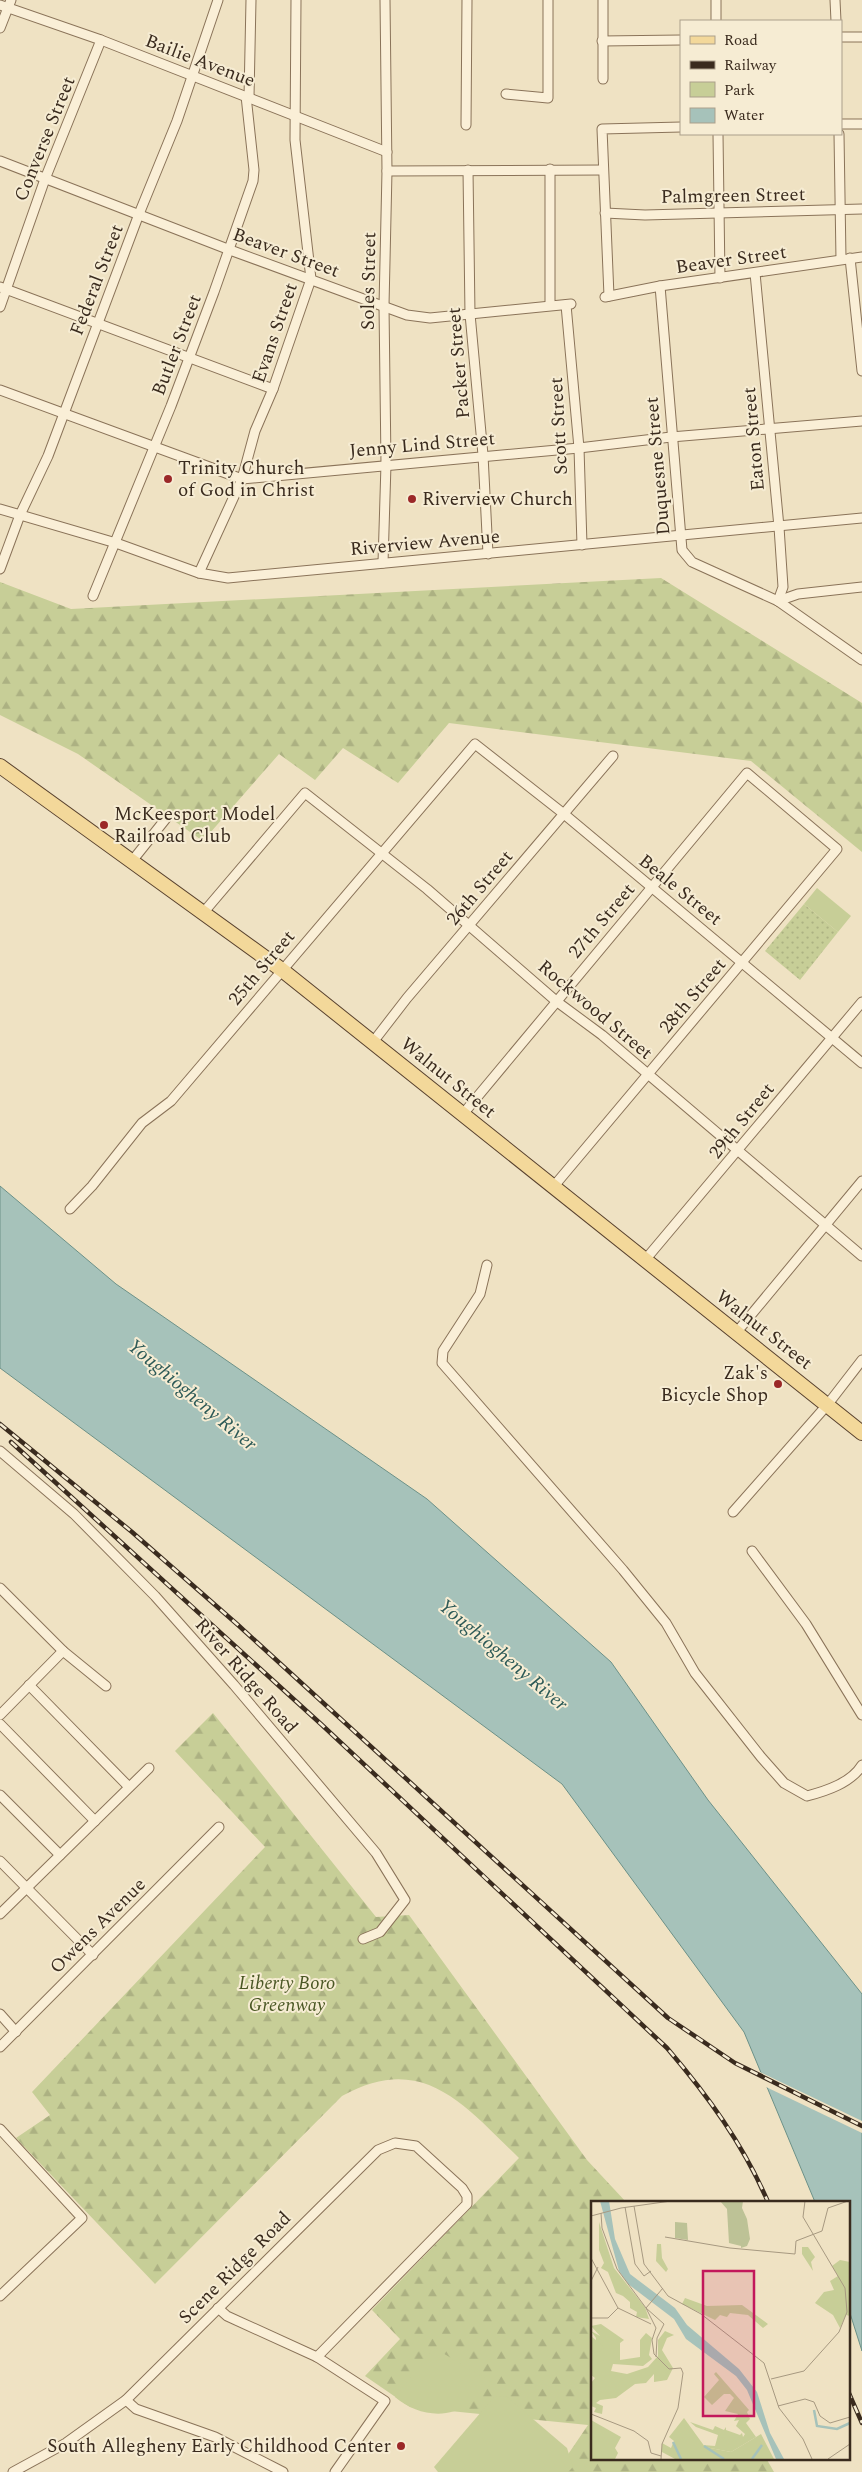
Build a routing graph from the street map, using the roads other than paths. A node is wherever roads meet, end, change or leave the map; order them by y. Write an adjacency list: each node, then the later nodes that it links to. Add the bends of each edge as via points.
1 (218, 0): 19 (street, Federal Street)
2 (252, 0): 22 (street, Butler Street)
3 (296, 0): 23 (street, Evans Street)
4 (385, 0): 30 (street, Soles Street)
5 (467, 0): 26 (street)
6 (548, 0): 21 (street, via 548,98)
7 (603, 0): 18 (street)
8 (716, 0): 11 (street)
9 (835, 0): 12 (street)
10 (7, 4): 13 (street); 16 (street, Bailie Avenue)
11 (716, 20)
12 (836, 20)
13 (0, 28)
14 (842, 37): 15 (street)
15 (862, 37)
16 (101, 40): 19 (street, Bailie Avenue); 36 (street, Converse Street)
17 (680, 40): 18 (street)
18 (602, 41): 20 (street)
19 (193, 78): 22 (street, Bailie Avenue); 41 (street, Federal Street)
20 (603, 79)
21 (506, 94)
22 (247, 97): 23 (street, Bailie Avenue); 42 (street, Butler Street, via 253,181)
23 (294, 115): 30 (street, Bailie Avenue); 47 (street, Evans Street)
24 (842, 124): 25 (street)
25 (862, 124)
26 (466, 125)
27 (680, 127): 34 (street, via 602,129)
28 (718, 135): 40 (street)
29 (839, 135): 38 (street)
30 (387, 152): 35 (street, Soles Street)
31 (0, 161): 36 (street, Beaver Street)
32 (550, 169): 33 (street); 34 (street); 52 (street)
33 (468, 170): 35 (street); 54 (street, Packer Street)
34 (604, 170): 39 (street)
35 (387, 171): 51 (street, Soles Street)
36 (45, 178): 41 (street, Beaver Street); 49 (street, Converse Street)
37 (862, 209): 38 (street, Palmgreen Street)
38 (840, 210): 40 (street, Palmgreen Street); 44 (street)
39 (605, 213): 40 (street, Palmgreen Street); 48 (street, Beaver Street, via 607,297)
40 (720, 213): 46 (street)
41 (139, 214): 42 (street, Beaver Street); 55 (street, Federal Street)
42 (230, 250): 47 (street, Beaver Street); 56 (street, Butler Street)
43 (862, 257): 44 (street, Beaver Street)
44 (846, 259): 45 (street, Beaver Street); 57 (street)
45 (755, 273): 46 (street, Beaver Street); 62 (street, Eaton Street)
46 (720, 278): 48 (street, Beaver Street)
47 (310, 279): 51 (street, Beaver Street); 58 (street, Evans Street)
48 (660, 286): 63 (street, Duquesne Street)
49 (3, 289): 53 (street, Converse Street); 55 (street)
50 (569, 305): 52 (street, Beaver Street); 65 (street, Scott Street)
51 (384, 306): 54 (street, Beaver Street, via 422,318); 67 (street, Soles Street)
52 (550, 306): 54 (street, Beaver Street)
53 (0, 307)
54 (470, 314): 66 (street, Packer Street)
55 (98, 323): 56 (street); 60 (street, Federal Street)
56 (188, 358): 58 (street); 64 (street, Butler Street)
57 (862, 371)
58 (273, 389): 68 (street, Evans Street, via 255,431)
59 (0, 390): 60 (street, Jenny Lind Street)
60 (64, 413): 64 (street, Jenny Lind Street); 70 (street, Federal Street)
61 (862, 421): 62 (street, Jenny Lind Street)
62 (770, 429): 63 (street, Jenny Lind Street); 72 (street, Eaton Street)
63 (671, 437): 65 (street, Jenny Lind Street); 73 (street, Duquesne Street)
64 (154, 445): 68 (street, Jenny Lind Street); 74 (street, Butler Street)
65 (579, 448): 66 (street, Jenny Lind Street); 75 (street, Scott Street)
66 (483, 455): 67 (street, Jenny Lind Street); 76 (street, Packer Street)
67 (386, 464): 68 (street, Jenny Lind Street); 77 (street, Soles Street)
68 (242, 478): 79 (street, Evans Street)
69 (0, 509): 70 (street, Riverview Avenue)
70 (20, 515): 74 (street, Riverview Avenue); 78 (street, Federal Street)
71 (862, 518): 72 (street, Riverview Avenue)
72 (779, 527): 73 (street, Riverview Avenue); 82 (street, Eaton Street, via 783,587)
73 (680, 535): 75 (street, Riverview Avenue); 82 (street, Duquesne Street, via 682,550 692,562)
74 (116, 543): 79 (street, Riverview Avenue); 81 (street, Butler Street)
75 (582, 545): 76 (street, Riverview Avenue)
76 (488, 554): 77 (street, Riverview Avenue)
77 (383, 563): 79 (street, Riverview Avenue, via 228,578)
78 (0, 569)
79 (199, 572)
80 (862, 588): 82 (street, via 798,594)
81 (93, 596)
82 (778, 601): 83 (street, Duquesne Street)
83 (862, 660)
84 (475, 744): 87 (street, Beale Street); 90 (street, 25th Street)
85 (613, 756): 87 (street, 26th Street)
86 (0, 766): 91 (main road, Walnut Street)
87 (564, 814): 92 (street, Beale Street); 94 (street, 26th Street)
88 (168, 816): 91 (street)
89 (837, 849): 92 (street, 27th Street, via 747,773); 95 (street, 28th Street)
90 (382, 854): 93 (street, Rockwood Street, via 305,792); 94 (street, Rockwood Street); 96 (street, 25th Street)
91 (132, 861): 93 (main road, Walnut Street)
92 (652, 887): 95 (street, Beale Street); 97 (street, 27th Street)
93 (203, 913): 96 (main road, Walnut Street)
94 (470, 925): 97 (street, Rockwood Street); 100 (street, 26th Street)
95 (742, 962): 99 (street, Beale Street); 102 (street, 28th Street)
96 (282, 970): 100 (main road, Walnut Street); 107 (street, 25th Street, via 171,1101 142,1124)
97 (556, 1001): 102 (street, Rockwood Street); 103 (street, 27th Street)
98 (862, 1002): 99 (street, 29th Street)
99 (831, 1037): 101 (street, Beale Street); 104 (street, 29th Street)
100 (373, 1042): 103 (main road, Walnut Street)
101 (862, 1063)
102 (648, 1074): 104 (street, Rockwood Street); 106 (street, 28th Street)
103 (463, 1114): 106 (main road, Walnut Street)
104 (738, 1152): 108 (street, Rockwood Street); 110 (street, 29th Street)
105 (862, 1181): 108 (street)
106 (554, 1186): 110 (main road, Walnut Street)
107 (70, 1209)
108 (826, 1224): 109 (street, Rockwood Street); 112 (street)
109 (862, 1256)
110 (645, 1260): 112 (main road, Walnut Street)
111 (487, 1265): 126 (street, via 480,1294 443,1352 442,1363 623,1570 666,1624 695,1673 784,1783 807,1796 829,1790 858,1772)
112 (736, 1333): 114 (main road, Walnut Street)
113 (862, 1360): 114 (street)
114 (828, 1404): 115 (main road, Walnut Street); 117 (street)
115 (862, 1432)
116 (0, 1451): 136 (street, River Ridge Road, via 74,1514 117,1556 234,1685 376,1853 405,1900 380,1932)
117 (733, 1512)
118 (752, 1551): 124 (street, via 806,1624)
119 (0, 1588): 120 (street)
120 (63, 1651): 121 (street); 122 (street)
121 (29, 1685): 123 (street); 128 (street)
122 (106, 1686)
123 (0, 1715)
124 (862, 1715)
125 (0, 1724): 130 (street)
126 (862, 1765)
127 (149, 1768): 128 (street)
128 (129, 1787): 130 (street)
129 (0, 1795): 132 (street)
130 (95, 1821): 132 (street)
131 (219, 1827): 137 (street, Owens Avenue)
132 (60, 1855): 134 (street)
133 (0, 1861): 134 (street)
134 (27, 1888): 135 (street); 137 (street)
135 (0, 1914)
136 (363, 1939)
137 (93, 1955): 139 (street, Owens Avenue)
138 (0, 2014): 139 (street)
139 (16, 2032): 140 (street, Owens Avenue)
140 (0, 2047)
141 (0, 2129): 142 (street)
142 (4, 2139): 143 (street, via 82,2218)
143 (0, 2296)
144 (218, 2308): 145 (street, via 227,2316); 145 (street, Scene Ridge Road, via 378,2150 395,2143 416,2146 462,2188 467,2204); 146 (street, Scene Ridge Road)
145 (317, 2357): 149 (street, via 385,2401)
146 (126, 2400): 147 (street, Scene Ridge Road, via 66,2443); 148 (street, via 136,2409 215,2437)
147 (13, 2472)
148 (283, 2472)
149 (335, 2472)

